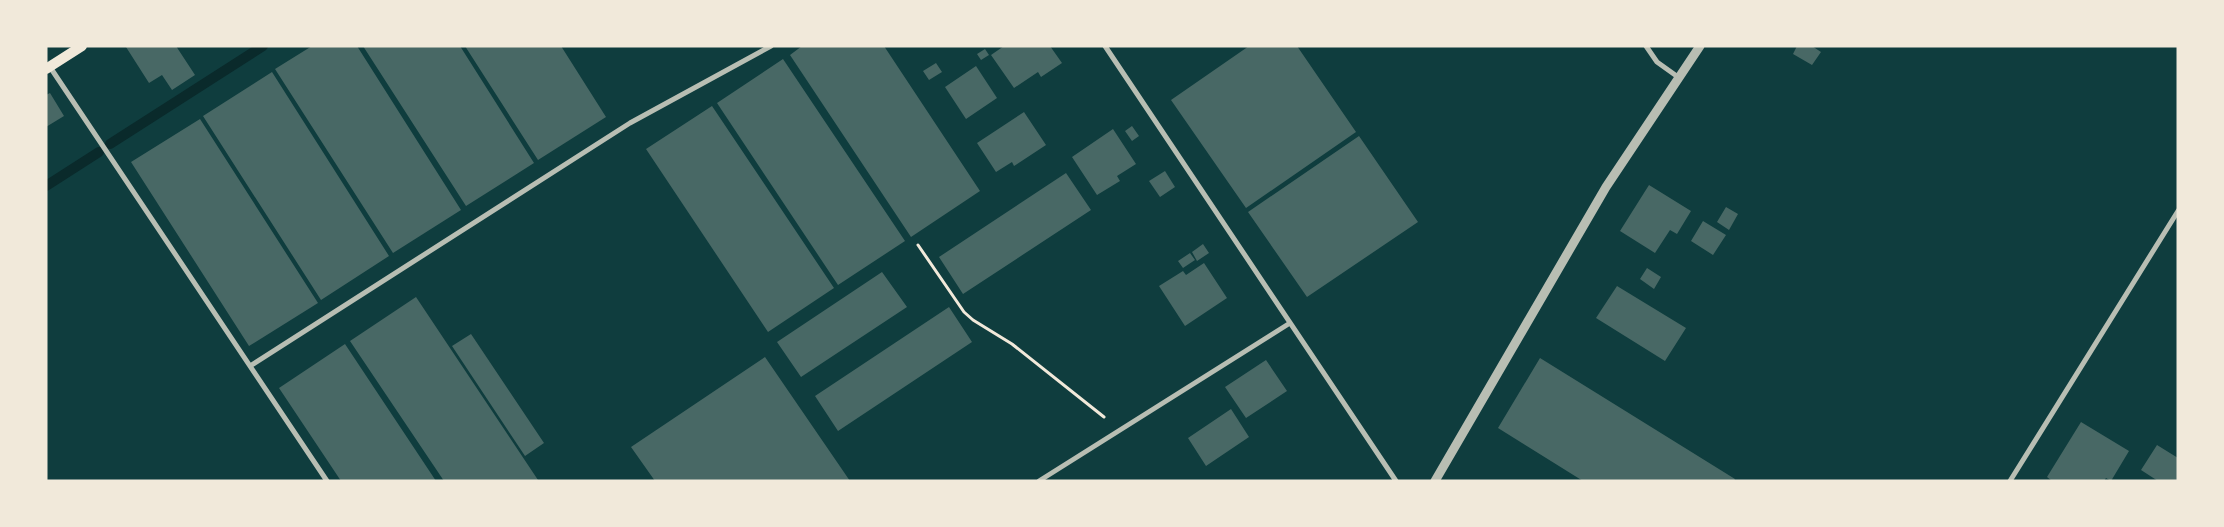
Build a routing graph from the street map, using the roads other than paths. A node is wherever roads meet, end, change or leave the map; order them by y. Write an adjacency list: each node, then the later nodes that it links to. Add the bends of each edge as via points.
1 (82, 46): 6 (main road)
2 (771, 46): 10 (street, via 630,123)
3 (1105, 46): 9 (street)
4 (1646, 46): 7 (street, via 1657,62)
5 (1700, 46): 7 (street)
6 (48, 68): 10 (street)
7 (1678, 77): 14 (street, via 1606,187)
8 (2178, 211): 15 (street)
9 (1290, 323): 12 (street); 13 (street)
10 (250, 366): 11 (street)
11 (327, 481)
12 (1039, 481)
13 (1396, 481)
14 (1434, 481)
15 (2010, 481)

